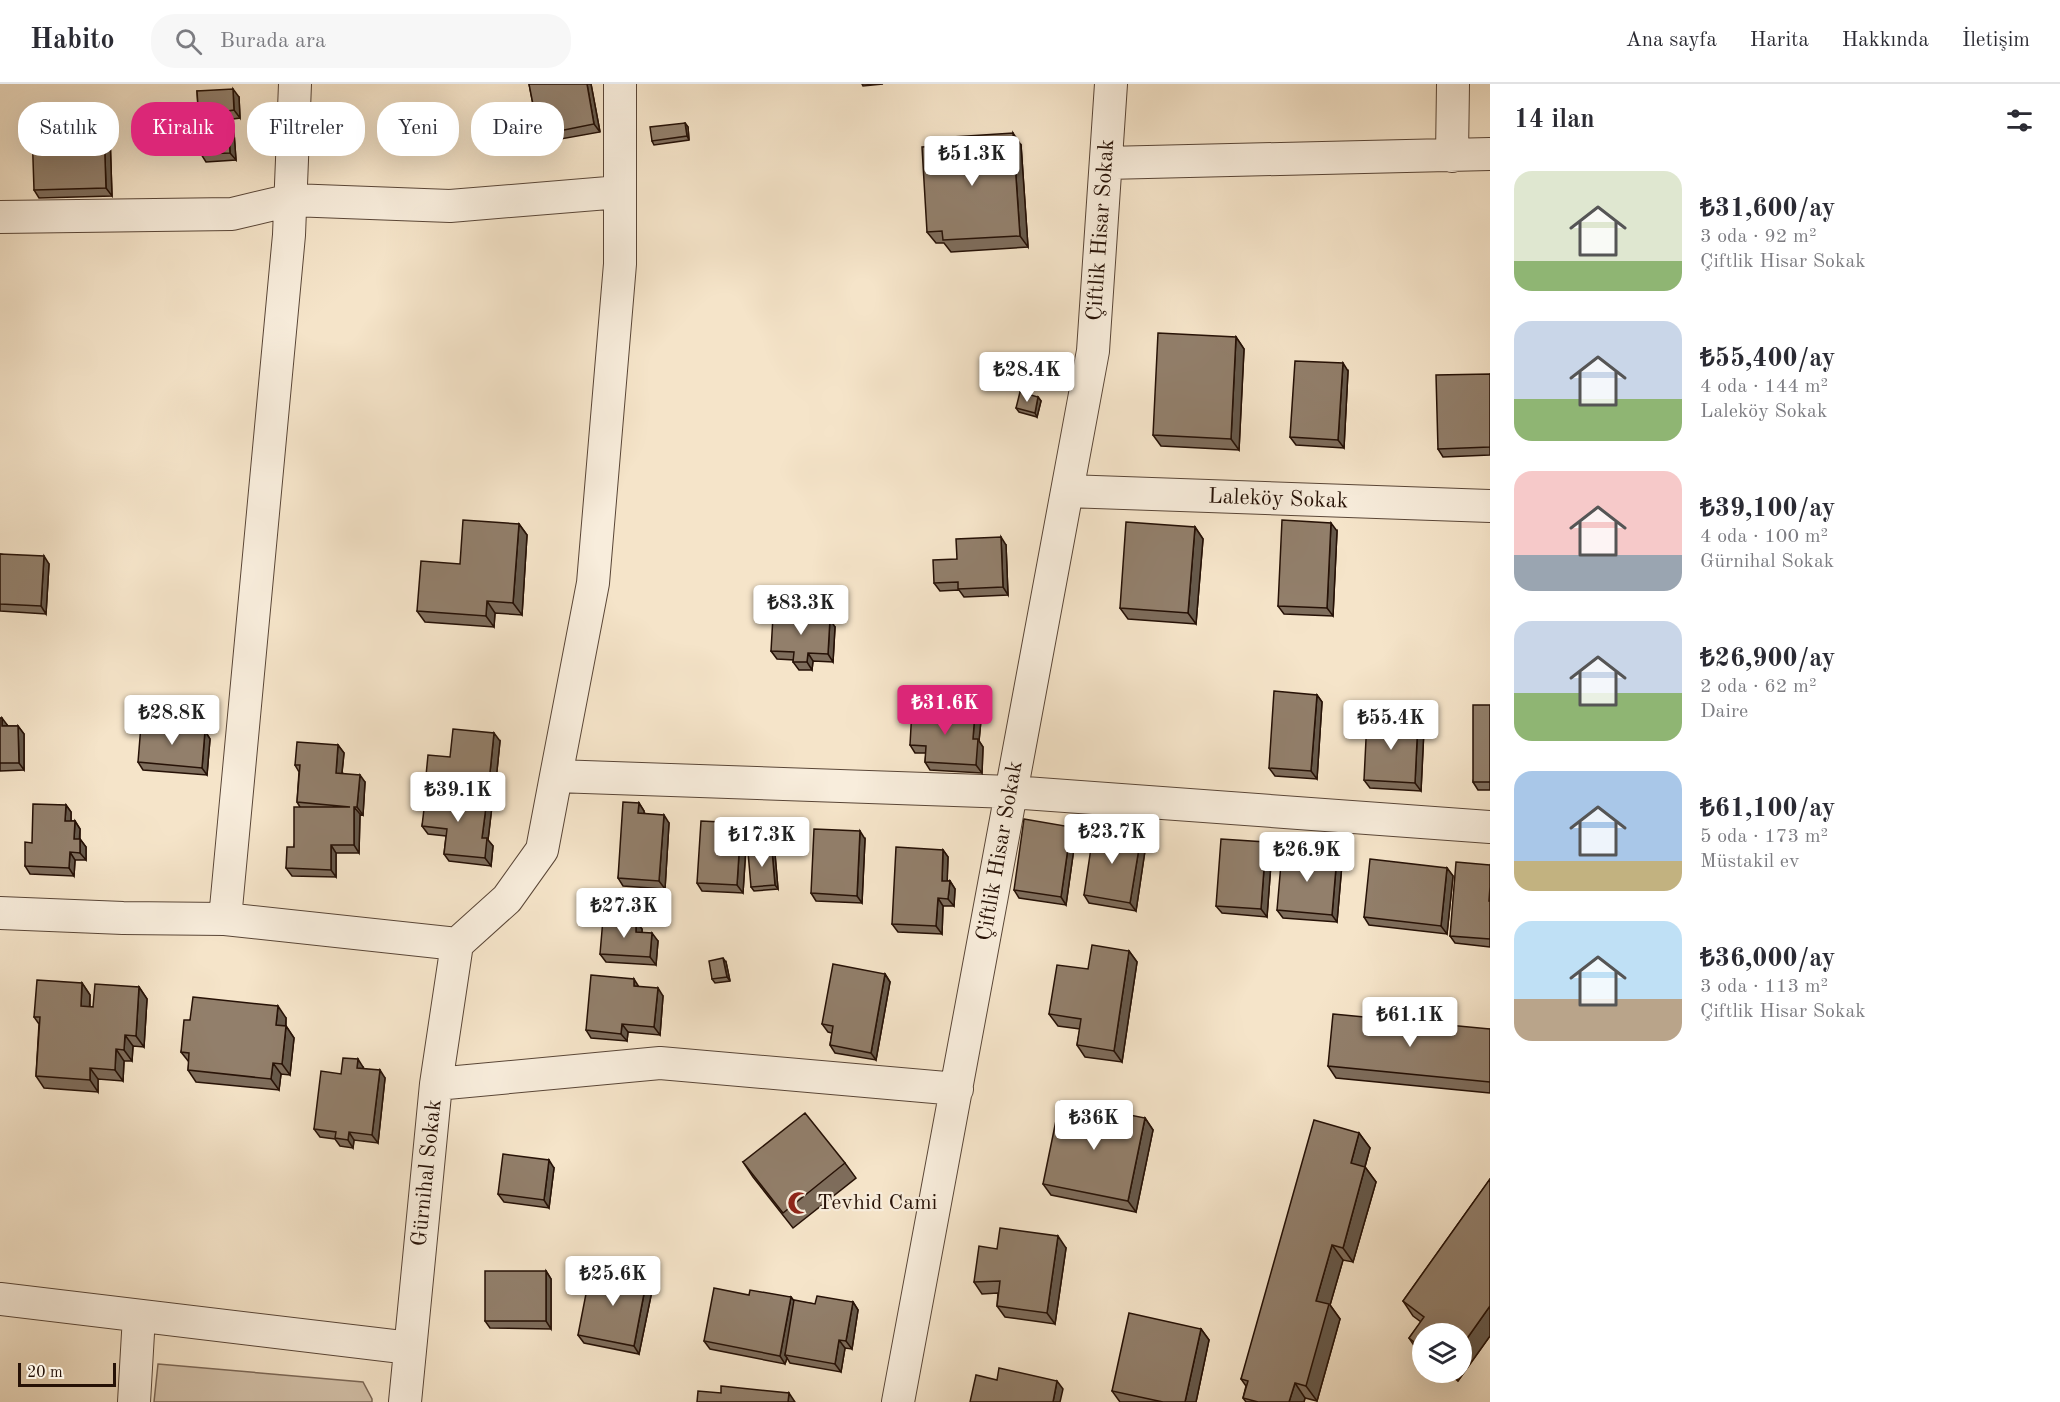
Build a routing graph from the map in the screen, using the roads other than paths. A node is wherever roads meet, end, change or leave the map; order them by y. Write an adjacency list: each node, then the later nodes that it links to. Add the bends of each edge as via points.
1 (295, 84): 9 (street)
2 (620, 84): 8 (street)
3 (1111, 84): 7 (street, Çiftlik Hisar Sokak)
4 (1453, 84): 6 (street)
5 (1490, 154): 6 (street)
6 (1452, 156): 7 (street)
7 (1106, 163): 11 (street, Çiftlik Hisar Sokak, via 1093,351)
8 (620, 192): 9 (street, via 450,206); 13 (street, via 620,264 593,583)
9 (291, 200): 10 (street, via 232,214); 17 (street)
10 (0, 217)
11 (1067, 491): 12 (street, Laleköy Sokak); 14 (street, Çiftlik Hisar Sokak)
12 (1490, 506)
13 (556, 776): 14 (street); 18 (street, via 542,850 507,899)
14 (1011, 792): 15 (street); 20 (street, Çiftlik Hisar Sokak)
15 (1490, 827)
16 (0, 913): 17 (street)
17 (225, 919): 18 (street)
18 (457, 944): 19 (street, Gürnihal Sokak)
19 (436, 1084): 20 (street, via 660,1062); 23 (street, Gürnihal Sokak)
20 (957, 1089): 26 (street, Çiftlik Hisar Sokak)
21 (0, 1299): 22 (street)
22 (139, 1316): 23 (street); 24 (street)
23 (410, 1348): 25 (street, Gürnihal Sokak)
24 (134, 1402)
25 (405, 1402)
26 (898, 1402)

